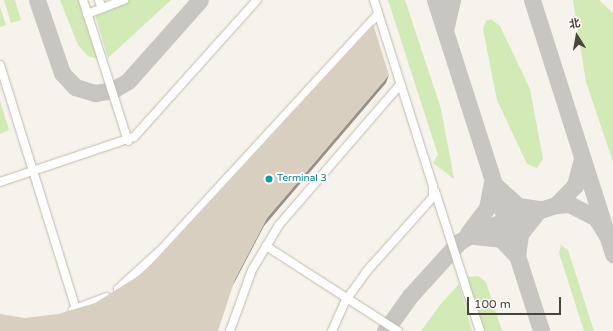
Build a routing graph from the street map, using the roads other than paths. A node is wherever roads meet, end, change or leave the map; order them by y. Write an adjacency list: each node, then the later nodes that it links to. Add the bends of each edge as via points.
1 (83, 0): 7 (lane)
2 (100, 0): 6 (lane)
3 (124, 0): 6 (lane)
4 (257, 0): 11 (lane)
5 (374, 0): 8 (lane)
6 (102, 9): 7 (lane)
7 (88, 14): 11 (lane)
8 (378, 14): 10 (lane); 17 (lane, via 143,268 112,293)
9 (0, 65): 12 (lane)
10 (400, 85): 14 (lane); 15 (lane, via 292,206)
11 (128, 141): 12 (lane)
12 (35, 170): 13 (lane); 17 (lane)
13 (0, 182)
14 (433, 186): 16 (lane, via 433,197 380,254); 22 (lane)
15 (266, 246): 16 (lane); 19 (lane, via 246,284)
16 (346, 300): 20 (lane); 21 (lane)
17 (76, 309): 18 (lane)
18 (61, 313)
19 (230, 331)
20 (332, 331)
21 (398, 331)
22 (480, 331)

